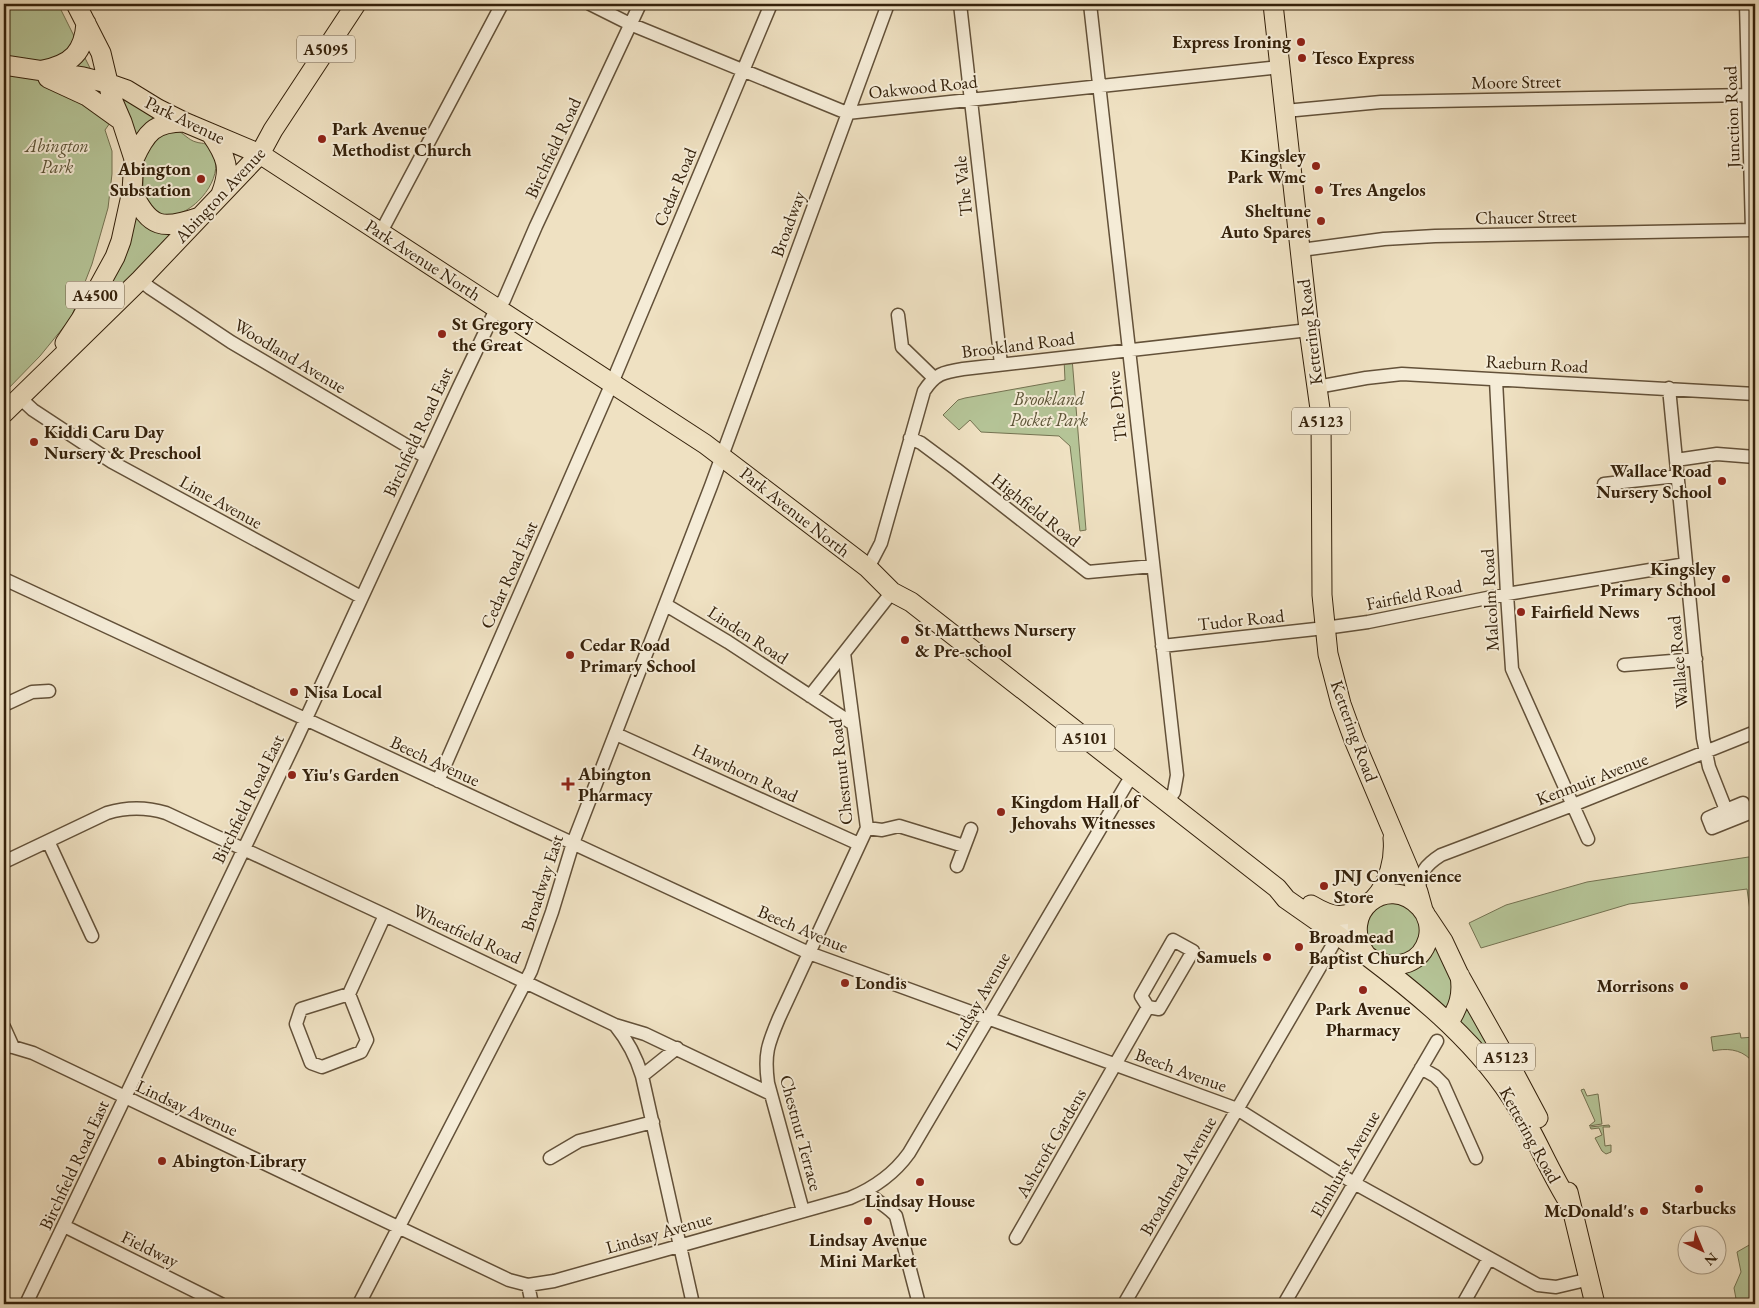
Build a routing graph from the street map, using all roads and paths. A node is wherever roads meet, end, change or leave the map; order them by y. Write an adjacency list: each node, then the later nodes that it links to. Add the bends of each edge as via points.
1 (76, 4): 12 (main road, A4500)
2 (356, 4): 28 (main road, Abington Avenue / A5095)
3 (502, 4): 40 (street)
4 (590, 4): 13 (street, Oakwood Road)
5 (640, 4): 13 (street, Birchfield Road)
6 (771, 4): 18 (street, Cedar Road)
7 (888, 4): 25 (street, Broadway)
8 (960, 4): 23 (street, The Vale)
9 (1090, 4): 20 (street, The Drive)
10 (1273, 4): 16 (main road, Kettering Road / A5123)
11 (1746, 4): 22 (street, Junction Road)
12 (86, 23): 14 (main road, A4500); 17 (main road, via 80,50 63,63)
13 (630, 24): 18 (street, Oakwood Road); 43 (street, Birchfield Road, via 504,300)
14 (101, 53): 19 (main road, A4500); 21 (main road, A4500)
15 (4, 65): 17 (main road)
16 (1280, 67): 20 (street, Oakwood Road); 24 (main road, Kettering Road / A5123)
17 (40, 71): 19 (main road); 26 (main road, via 53,81 87,96)
18 (743, 71): 25 (street, Oakwood Road); 51 (street, Cedar Road)
19 (107, 83): 21 (main road); 26 (main road, A4500)
20 (1099, 86): 23 (street, Oakwood Road); 46 (street, The Drive)
21 (135, 94): 27 (main road, Park Avenue / A4500)
22 (1748, 95): 24 (street, Moore Street, via 1381,102); 37 (street, Junction Road)
23 (971, 99): 25 (street, Oakwood Road); 47 (street, The Vale)
24 (1285, 111): 41 (main road, Kettering Road / A5123)
25 (847, 113): 58 (street, Broadway)
26 (122, 122): 32 (main road, A4500)
27 (184, 122): 29 (main road, Park Avenue / A4500); 32 (main road, A4500, via 157,126 144,139)
28 (275, 128): 30 (main road, A5095, via 256,142); 31 (main road, Abington Avenue / A5095); 33 (main road, A5101, via 274,152)
29 (212, 134): 30 (main road, Park Avenue / A5101); 36 (main road, A4500, via 226,167 227,180)
30 (238, 146): 31 (main road, Park Avenue / A5101)
31 (260, 154): 33 (main road, Park Avenue / A5101); 34 (main road, Abington Avenue / A5095)
32 (134, 159): 35 (main road, A4500)
33 (288, 172): 34 (main road, A5095, via 262,167 253,168); 40 (main road, Park Avenue North / A5101)
34 (241, 176): 36 (main road, Abington Avenue / A5095)
35 (132, 191): 38 (main road, via 146,216 162,225); 48 (main road, A4500, via 121,241 112,264)
36 (220, 195): 38 (main road, Abington Avenue / A4500)
37 (1754, 216): 39 (street, Junction Road)
38 (201, 217): 42 (main road, Abington Avenue / A4500)
39 (1752, 230): 41 (street, Chaucer Street, via 1435,236)
40 (380, 232): 43 (main road, Park Avenue North / A5101)
41 (1300, 250): 45 (main road, Kettering Road / A5123)
42 (140, 280): 48 (main road, A4500); 59 (street, Woodland Avenue, via 231,342)
43 (497, 307): 51 (main road, Park Avenue North / A5101); 59 (street, Birchfield Road East)
44 (898, 315): 49 (street, via 902,347)
45 (1309, 330): 46 (street, Brookland Road); 52 (main road, Kettering Road / A5123)
46 (1129, 350): 47 (street, Brookland Road); 65 (street, The Drive)
47 (1001, 364): 49 (street, Brookland Road, via 952,370)
48 (49, 367): 55 (main road, A4500)
49 (934, 378): 57 (street, via 924,391)
50 (1496, 380): 52 (street, Raeburn Road, via 1402,374); 53 (street, Raeburn Road); 69 (street, Malcolm Road)
51 (612, 383): 58 (main road, Park Avenue North / A5101); 86 (street, Cedar Road East)
52 (1317, 387): 72 (main road, Kettering Road / A5123, via 1322,438)
53 (1669, 388): 54 (street, Raeburn Road); 61 (street, Wallace Road)
54 (1755, 394)
55 (19, 398): 56 (main road, A4500); 70 (street, Lime Avenue, via 112,462)
56 (4, 413)
57 (910, 438): 65 (street, Highfield Road, via 921,443 1088,572); 66 (street, via 879,549)
58 (722, 456): 66 (main road, Park Avenue North / A5101); 71 (street, Broadway East)
59 (426, 457): 70 (street, Birchfield Road East)
60 (1755, 457): 61 (street, via 1717,454)
61 (1676, 460): 62 (street, Wallace Road)
62 (1677, 476): 63 (street); 64 (street, Wallace Road)
63 (1604, 484)
64 (1686, 564): 69 (street, Fairfield Road); 75 (street, Wallace Road)
65 (1153, 566): 73 (street, The Drive)
66 (868, 568): 68 (main road, Park Avenue North / A5101)
67 (4, 579): 80 (street, Beech Avenue)
68 (892, 592): 74 (street); 85 (main road, Park Avenue North / A5101, via 911,602)
69 (1506, 594): 72 (street, Fairfield Road); 88 (street, Malcolm Road, via 1512,669)
70 (361, 597): 80 (street, Birchfield Road East)
71 (666, 605): 78 (street, Linden Road); 83 (street, Broadway East)
72 (1324, 628): 73 (street, Tudor Road); 92 (main road, Kettering Road / A5123, via 1341,704)
73 (1162, 646): 87 (street, The Drive, via 1177,775)
74 (844, 653): 78 (street); 81 (street, Chestnut Road)
75 (1696, 659): 76 (street); 84 (street, Wallace Road)
76 (1624, 665)
77 (50, 691): 79 (street, via 32,692)
78 (810, 696): 81 (street, Linden Road)
79 (4, 705)
80 (305, 720): 86 (street, Beech Avenue); 98 (street, Birchfield Road East)
81 (853, 724): 90 (street, Chestnut Road)
82 (1755, 732): 84 (street, Kenmuir Avenue)
83 (616, 734): 95 (street, Broadway East); 96 (street, Hawthorn Road)
84 (1705, 753): 88 (street, Kenmuir Avenue); 89 (street, Wallace Road)
85 (1133, 775): 87 (main road, Park Avenue North / A5101); 115 (street, Lindsay Avenue)
86 (438, 781): 95 (street, Beech Avenue)
87 (1168, 802): 103 (main road, Park Avenue North / A5101)
88 (1573, 806): 93 (street, Malcolm Road); 99 (street, Kenmuir Avenue)
89 (1726, 810)
90 (867, 828): 96 (street, Chestnut Road); 97 (street, via 882,830 899,826)
91 (971, 829): 97 (street)
92 (1392, 829): 101 (main road, Kettering Road / A5123); 104 (main road, Kettering Road / A5123, via 1392,865)
93 (1588, 839)
94 (48, 841): 98 (street, Wheatfield Road, via 108,813 139,808 166,813); 100 (street, Wheatfield Road); 107 (street)
95 (573, 843): 109 (street, Beech Avenue); 112 (street, Broadway East)
96 (859, 844): 109 (street, Chestnut Road)
97 (964, 846): 102 (street)
98 (243, 849): 106 (street, Wheatfield Road); 126 (street, Birchfield Road East)
99 (1441, 855): 101 (street, Kenmuir Avenue, via 1430,855); 105 (street, Kenmuir Avenue, via 1427,864 1421,874)
100 (4, 862)
101 (1407, 865): 104 (street, Kenmuir Avenue); 105 (main road, Kettering Road / A5123)
102 (957, 866)
103 (1277, 888): 104 (main road, Park Avenue North / A5101, via 1332,916); 108 (main road, Park Avenue North / A5101)
104 (1369, 902): 105 (main road, via 1395,894); 108 (street, Broadmead Avenue); 110 (main road, via 1356,926 1360,947)
105 (1422, 906): 110 (main road, via 1428,924 1427,941 1417,957 1398,966 1388,966); 111 (main road, Kettering Road / A5123)
106 (385, 915): 112 (street, Wheatfield Road); 113 (street)
107 (92, 936)
108 (1338, 936): 110 (main road, Park Avenue North / A5101); 127 (street, Broadmead Avenue)
109 (809, 953): 115 (street, Beech Avenue); 125 (street, Chestnut Terrace, via 768,1045 766,1066)
110 (1371, 959): 116 (main road, Kettering Road / A5123)
111 (1460, 975): 116 (main road, Kettering Road, via 1460,999 1455,1014); 133 (main road, Kettering Road / A5123, via 1551,1145 1565,1176)
112 (526, 982): 117 (street, Wheatfield Road); 136 (street, Broadway East)
113 (349, 994): 113 (street, via 366,1040 361,1052 322,1067 311,1062 296,1024 301,1010)
114 (1148, 1007): 114 (street, via 1142,996 1173,940 1193,951 1159,1009); 122 (street, Ashcroft Gardens)
115 (988, 1019): 122 (street, Beech Avenue); 132 (street, Lindsay Avenue, via 906,1158)
116 (1448, 1022): 133 (main road, Kettering Road / A5123, via 1497,1076)
117 (615, 1025): 121 (street, Wheatfield Road); 124 (street, via 635,1054)
118 (4, 1027): 120 (street)
119 (1437, 1041): 123 (street, Elmhurst Avenue)
120 (8, 1047): 126 (street, Lindsay Avenue, via 33,1053)
121 (677, 1048): 124 (street); 125 (street, Wheatfield Road)
122 (1115, 1065): 127 (street, Beech Avenue); 137 (street, Ashcroft Gardens)
123 (1421, 1068): 130 (street, via 1443,1084); 131 (street, Elmhurst Avenue)
124 (642, 1076): 128 (street)
125 (771, 1094): 134 (street, Chestnut Terrace)
126 (125, 1098): 135 (street, Birchfield Road East); 136 (street, Lindsay Avenue)
127 (1237, 1109): 131 (street, Beech Avenue); 148 (street, Broadmead Avenue)
128 (653, 1122): 129 (street, via 579,1140); 138 (street)
129 (550, 1158)
130 (1476, 1158)
131 (1354, 1183): 139 (street, Beech Avenue); 149 (street, Elmhurst Avenue)
132 (866, 1191): 134 (street, Lindsay Avenue); 147 (street, via 896,1216)
133 (1570, 1204): 140 (main road, Kettering Road / A5123)
134 (803, 1211): 138 (street, Lindsay Avenue)
135 (64, 1226): 142 (street, Birchfield Road East); 143 (street, Fieldway)
136 (400, 1228): 141 (street, Lindsay Avenue, via 509,1280); 144 (street, Broadway East)
137 (1016, 1238)
138 (680, 1245): 141 (street, Lindsay Avenue, via 554,1281); 146 (street)
139 (1489, 1258): 140 (street, Beech Avenue, via 1538,1285 1556,1287); 150 (street)
140 (1590, 1279): 151 (main road, Kettering Road / A5123)
141 (528, 1285): 145 (street)
142 (26, 1304)
143 (221, 1304)
144 (359, 1304)
145 (532, 1304)
146 (693, 1304)
147 (919, 1304)
148 (1124, 1304)
149 (1284, 1304)
150 (1463, 1304)
151 (1595, 1304)

